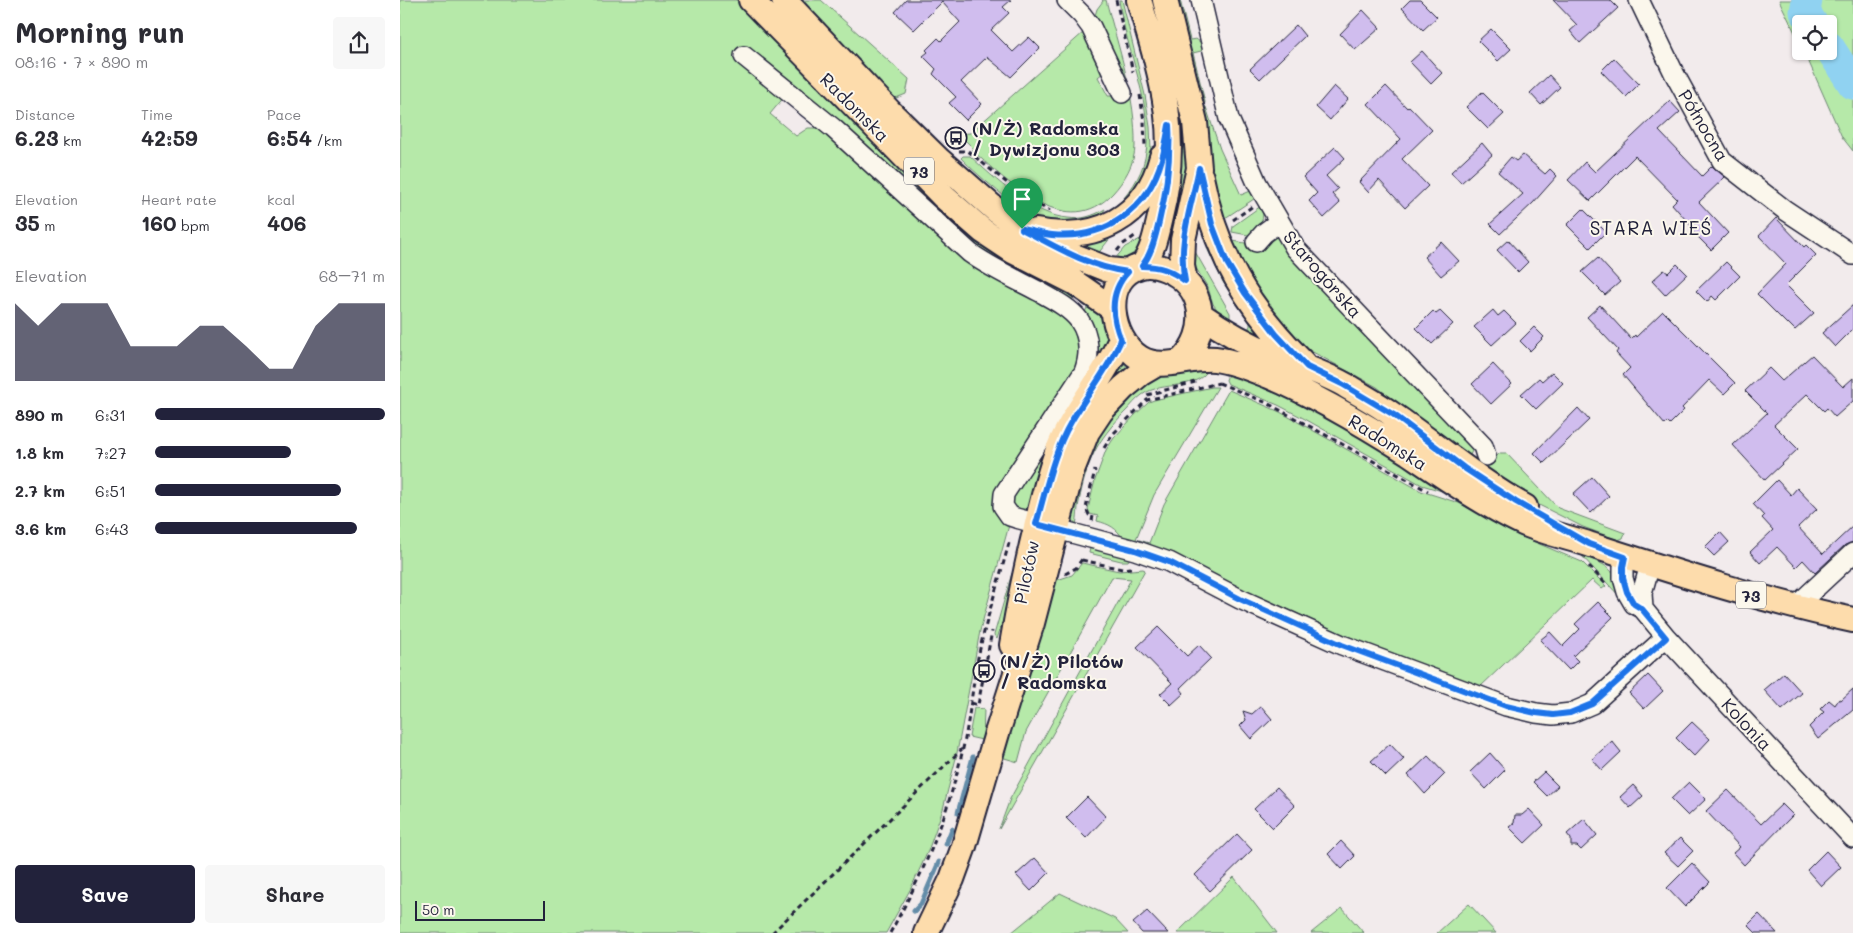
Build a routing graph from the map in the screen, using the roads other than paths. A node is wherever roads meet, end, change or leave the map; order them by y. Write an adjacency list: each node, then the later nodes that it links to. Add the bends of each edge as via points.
1 (751, 0): 18 (main road, Radomska / 73, via 968,219 1013,251 1074,282)
2 (784, 0): 13 (main road, Radomska / 73, via 939,160)
3 (1067, 0): 9 (street, via 1082,15)
4 (1139, 0): 10 (main road, via 1164,93)
5 (1165, 0): 11 (main road, via 1195,122)
6 (1201, 0): 12 (street, Starogórska, via 1229,118 1257,183)
7 (1639, 0): 15 (street, Północna, via 1722,161 1785,210)
8 (744, 56): 25 (street, via 833,128 970,252 1056,301 1071,312 1084,330 1089,358 1084,372 1004,494 1003,506 1010,516)
9 (1131, 94)
10 (1169, 125): 13 (main road, via 1162,160 1150,187 1124,217 1105,228 1068,235); 16 (main road, via 1166,194 1151,251)
11 (1199, 168): 17 (main road, via 1183,240); 23 (main road, via 1212,224 1227,263 1276,334)
12 (1279, 222): 14 (street); 24 (street, Starogórska, via 1295,248 1483,446)
13 (1022, 229): 16 (main road, Radomska / 73, via 1109,270)
14 (1256, 242)
15 (1853, 255)
16 (1135, 269): 17 (main road, 73, via 1161,267); 18 (main road, via 1121,280 1115,292)
17 (1185, 281): 19 (main road, 73, via 1196,298)
18 (1113, 309): 20 (main road)
19 (1200, 315): 21 (main road, 73, via 1196,341); 23 (main road, Radomska / 73, via 1260,348)
20 (1121, 340): 22 (main road, via 1140,358); 25 (main road, Pilotów, via 1059,446)
21 (1181, 361): 22 (main road, 73); 26 (main road, Radomska / 73, via 1216,359 1268,376 1314,397 1520,522)
22 (1157, 364): 25 (main road, Pilotów, via 1123,388 1087,432)
23 (1307, 367): 26 (main road, Radomska / 73, via 1394,415 1488,485)
24 (1486, 456)
25 (1046, 527): 33 (street, via 1169,562 1240,599 1342,645 1506,706 1536,713 1570,713 1592,704); 35 (main road, Pilotów, via 1032,623 964,846)
26 (1589, 544): 28 (main road, Radomska / 73)
27 (1853, 553): 30 (street)
28 (1625, 557): 29 (main road, Radomska / 73); 31 (street, Kolonia, via 1623,578 1627,592 1634,604)
29 (1650, 565): 30 (main road, Radomska / 73); 31 (street, via 1642,593)
30 (1795, 607): 32 (main road, Radomska / 73)
31 (1642, 609): 33 (street, Kolonia)
32 (1850, 616)
33 (1666, 638): 34 (street, Kolonia)
34 (1853, 838)
35 (926, 933)

